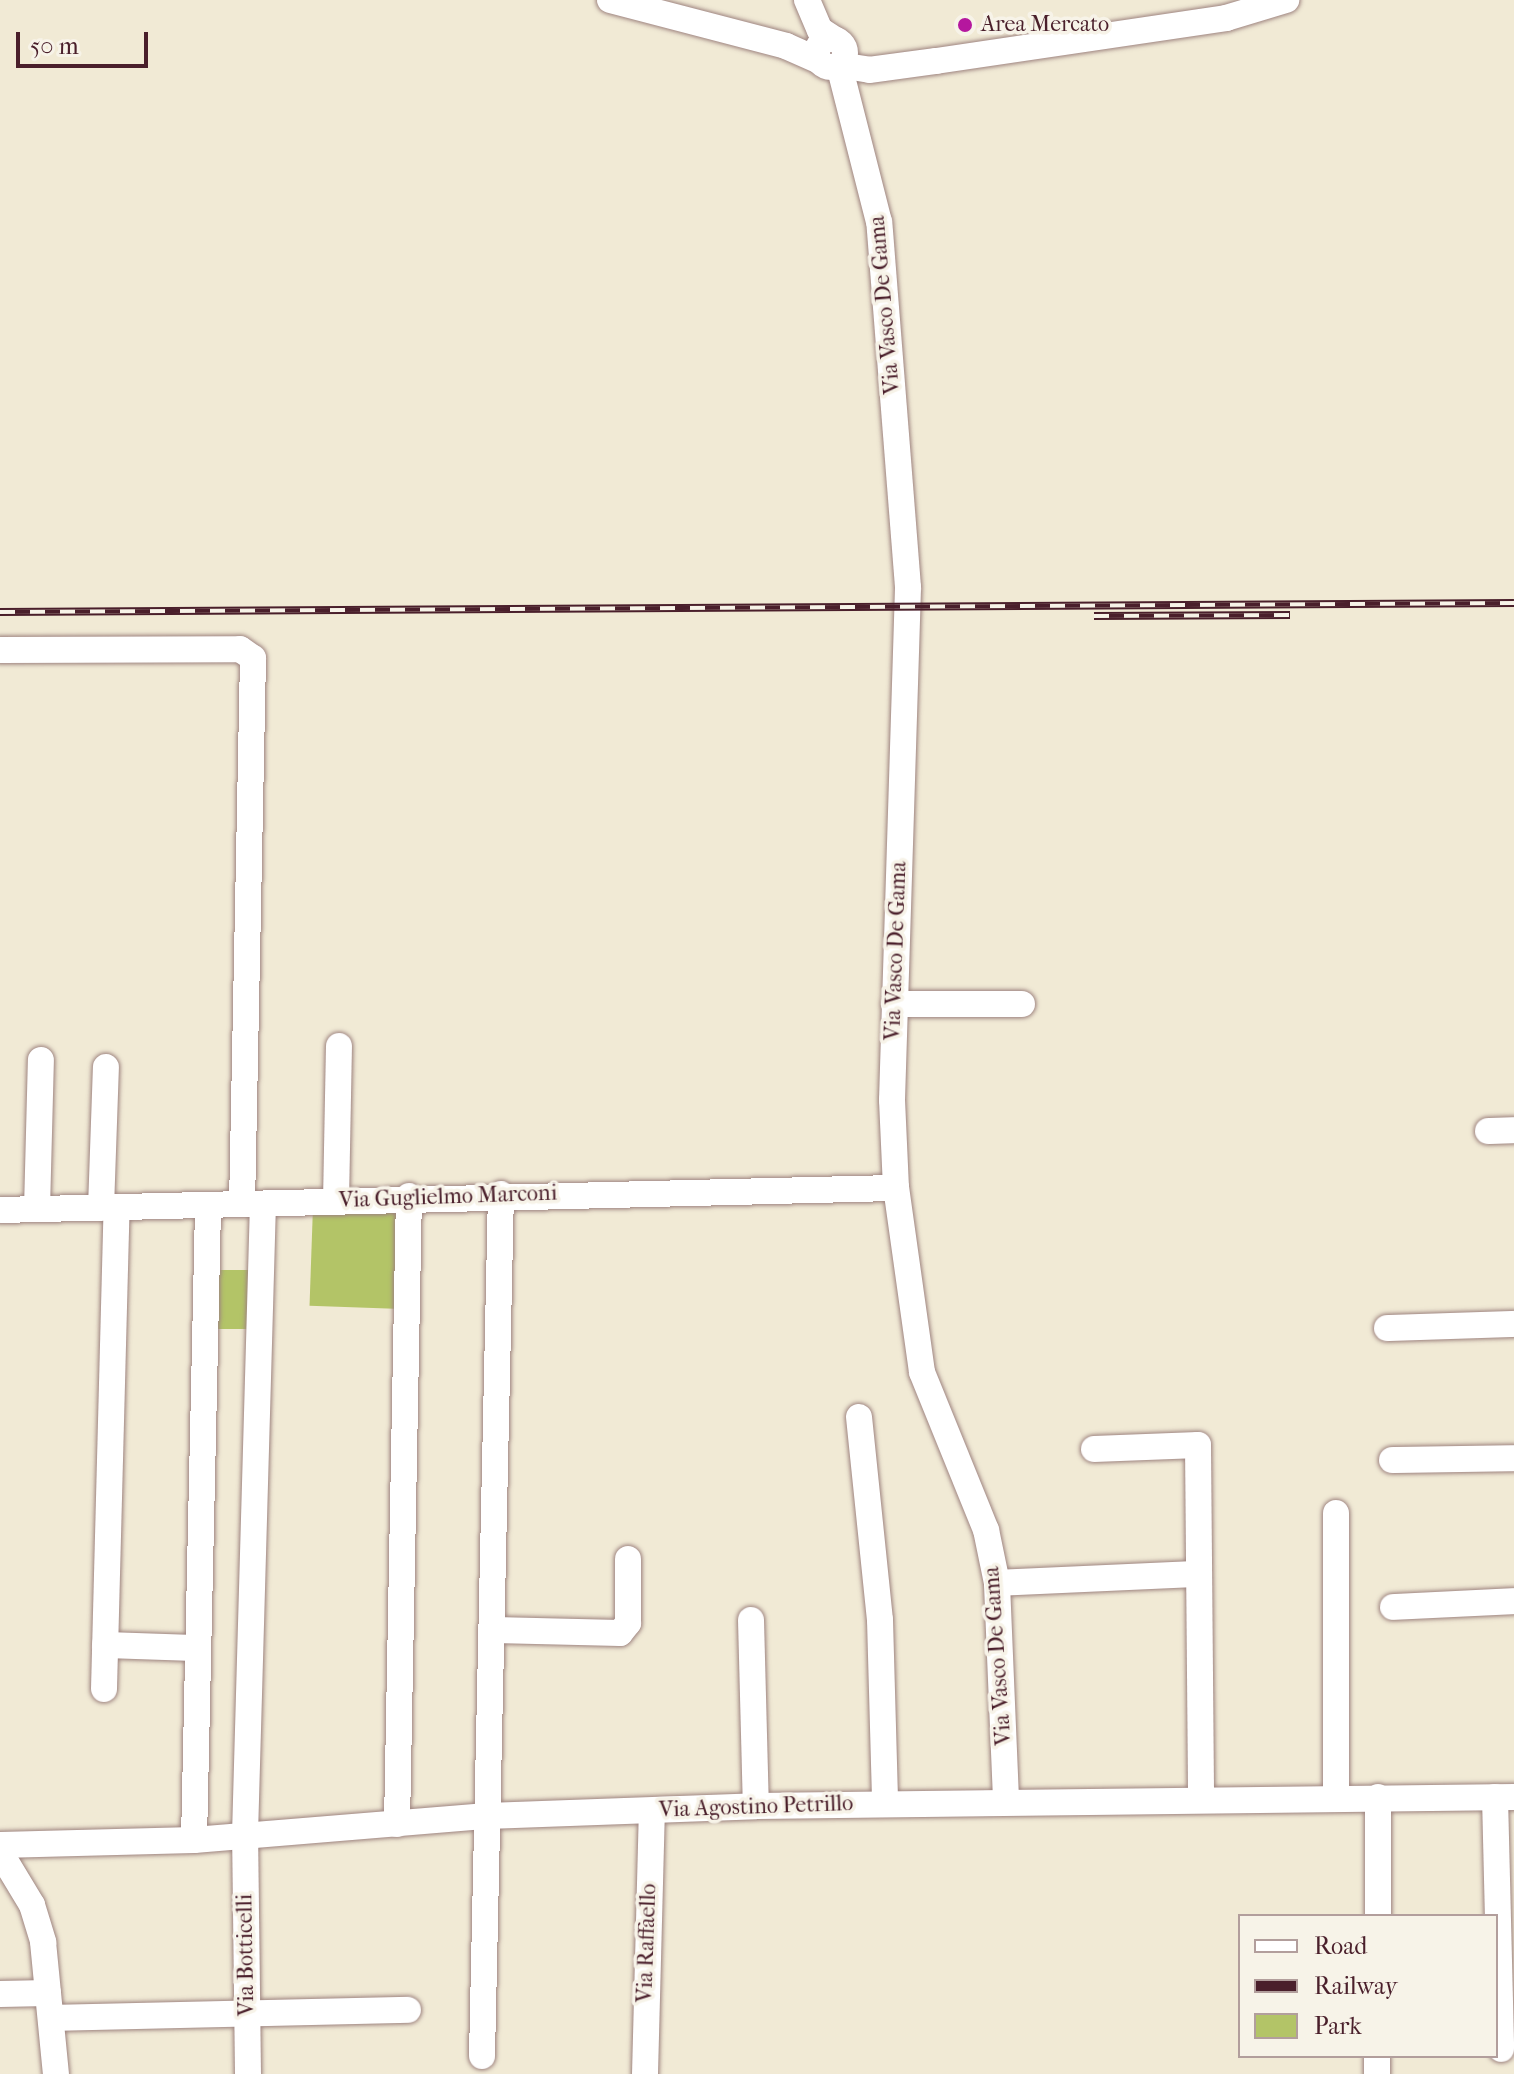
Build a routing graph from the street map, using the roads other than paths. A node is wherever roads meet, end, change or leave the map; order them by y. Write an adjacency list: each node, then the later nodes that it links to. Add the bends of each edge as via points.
1 (610, 0): 3 (street, via 786,46)
2 (1286, 0): 3 (street, via 1226,18 884,67)
3 (823, 40): 5 (street, Via Vasco De Gama, via 866,155 879,222 908,587)
4 (0, 650): 14 (street, Via Botticelli, via 240,649 253,658)
5 (894, 1004): 6 (street); 10 (street, Via Vasco De Gama)
6 (1022, 1004)
7 (339, 1046): 13 (street)
8 (41, 1060): 17 (street)
9 (106, 1067): 16 (street)
10 (896, 1188): 11 (street, Via Guglielmo Marconi); 28 (street, Via Vasco De Gama, via 922,1372 986,1530)
11 (501, 1194): 12 (street, Via Guglielmo Marconi); 32 (street)
12 (409, 1196): 13 (street, Via Guglielmo Marconi); 45 (street)
13 (336, 1201): 14 (street, Via Guglielmo Marconi)
14 (252, 1204): 15 (street, Via Guglielmo Marconi); 46 (street, Via Botticelli)
15 (208, 1206): 16 (street, Via Guglielmo Marconi); 34 (street)
16 (109, 1208): 17 (street, Via Guglielmo Marconi); 33 (street)
17 (37, 1209): 18 (street, Via Guglielmo Marconi)
18 (0, 1210)
19 (1514, 1324): 20 (street)
20 (1387, 1328)
21 (859, 1417): 41 (street, via 880,1620)
22 (1094, 1449): 27 (street, via 1198,1445)
23 (1514, 1458): 24 (street)
24 (1392, 1460)
25 (1336, 1513): 36 (street)
26 (628, 1559): 32 (street, via 628,1623 620,1633)
27 (1199, 1574): 28 (street); 39 (street)
28 (997, 1583): 40 (street, Via Vasco De Gama)
29 (1514, 1601): 30 (street)
30 (1393, 1607)
31 (751, 1620): 42 (street)
32 (494, 1630): 44 (street)
33 (105, 1645): 34 (street); 35 (street)
34 (196, 1648): 47 (street)
35 (104, 1689)
36 (1336, 1797): 37 (street, Via Agostino Petrillo); 39 (street, Via Agostino Petrillo)
37 (1378, 1797): 38 (street, Via Agostino Petrillo); 50 (street)
38 (1504, 1797): 55 (street)
39 (1201, 1798): 40 (street, Via Agostino Petrillo)
40 (1006, 1799): 41 (street, Via Agostino Petrillo)
41 (885, 1803): 42 (street, Via Agostino Petrillo)
42 (756, 1806): 43 (street, Via Agostino Petrillo)
43 (652, 1811): 44 (street, Via Agostino Petrillo); 59 (street, Via Raffaello)
44 (487, 1816): 45 (street, Via Agostino Petrillo); 56 (street)
45 (397, 1824): 46 (street, Via Agostino Petrillo)
46 (245, 1835): 47 (street, Via Agostino Petrillo); 54 (street, Via Botticelli)
47 (194, 1840): 48 (street, Via Agostino Petrillo)
48 (0, 1845)
49 (0, 1852): 52 (street, via 32,1905)
50 (1378, 1914)
51 (0, 1994): 52 (street)
52 (50, 2005): 54 (street); 57 (street)
53 (408, 2010): 54 (street)
54 (247, 2013): 58 (street, Via Botticelli)
55 (1501, 2049)
56 (482, 2056)
57 (56, 2074)
58 (248, 2074)
59 (645, 2074)

